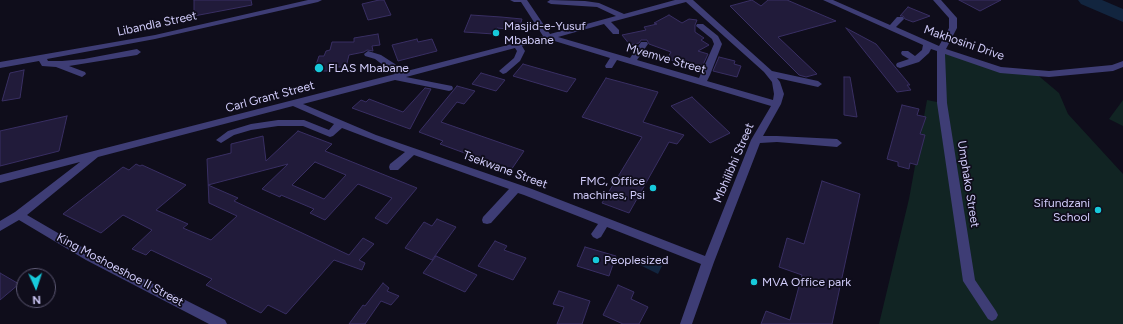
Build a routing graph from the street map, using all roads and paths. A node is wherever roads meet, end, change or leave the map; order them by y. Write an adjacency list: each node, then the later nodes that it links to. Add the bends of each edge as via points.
1 (318, 0): 23 (street, Libandla Street, via 155,37)
2 (514, 0): 14 (street, via 523,0)
3 (684, 0): 8 (street, Carl Grant Street)
4 (688, 0): 32 (street, Mbhilibhi Street)
5 (937, 0): 18 (street, via 952,18 953,28)
6 (834, 1): 12 (street, Makhosini Drive)
7 (551, 2): 8 (street, via 585,2 599,5)
8 (624, 17): 10 (street, Carl Grant Street)
9 (900, 19): 12 (street)
10 (606, 22): 13 (street); 14 (street, Carl Grant Street)
11 (700, 26): 35 (street, via 715,38 718,44)
12 (891, 28): 16 (street, Makhosini Drive)
13 (616, 32)
14 (549, 37): 17 (street, Carl Grant Street); 22 (street, Mvemve Street)
15 (644, 44): 25 (street)
16 (928, 44): 18 (street, Makhosini Drive); 24 (street, via 926,51)
17 (517, 45): 31 (street, via 521,51 518,59); 34 (street, Carl Grant Street)
18 (941, 50): 28 (street, Makhosini Drive, via 1000,70 1049,74 1113,68); 55 (street, Umphako Street, via 942,103 969,281)
19 (137, 52): 26 (street, via 84,62)
20 (905, 53): 24 (street)
21 (368, 54): 34 (street, via 392,66)
22 (615, 56): 25 (street, Mvemve Street); 30 (street)
23 (42, 58): 26 (street, via 45,64); 29 (street, Libandla Street)
24 (916, 60): 27 (street)
25 (632, 61): 35 (street, Mvemve Street)
26 (57, 64): 33 (street)
27 (900, 64)
28 (1123, 64)
29 (0, 65)
30 (609, 66)
31 (503, 71)
32 (769, 73): 36 (street); 39 (street, Mbhilibhi Street, via 778,88)
33 (82, 74)
34 (397, 76): 37 (street); 38 (street, Carl Grant Street)
35 (701, 82): 39 (street, Mvemve Street)
36 (818, 84)
37 (449, 88)
38 (293, 103): 40 (street, Tsekwane Street); 45 (street, Carl Grant Street)
39 (776, 104): 42 (street, Mbhilibhi Street)
40 (341, 123): 41 (street, via 330,134 304,123 278,123 231,133); 44 (street, Tsekwane Street)
41 (221, 140)
42 (756, 140): 43 (street); 54 (street, Mbhilibhi Street)
43 (837, 143)
44 (412, 151): 46 (street); 48 (street, Tsekwane Street)
45 (96, 155): 47 (street, Carl Grant Street); 49 (street)
46 (394, 167)
47 (0, 179)
48 (516, 188): 50 (street); 51 (street, Tsekwane Street)
49 (19, 215): 52 (street); 56 (street, King Moshoeshoe II Street, via 90,257)
50 (487, 220)
51 (605, 222): 53 (street); 54 (street, Tsekwane Street)
52 (0, 227)
53 (597, 234)
54 (708, 262): 57 (street, Mbhilibhi Street)
55 (992, 315)
56 (222, 324)
57 (686, 324)

